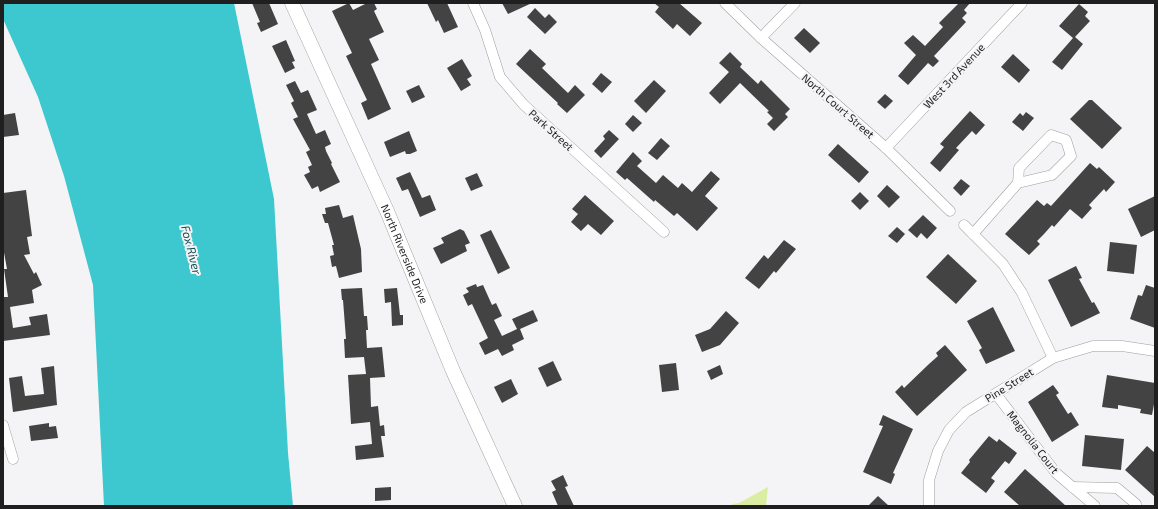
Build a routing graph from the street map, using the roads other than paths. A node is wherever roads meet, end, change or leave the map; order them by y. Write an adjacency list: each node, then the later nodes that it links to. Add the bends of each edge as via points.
1 (292, 3): 19 (street, North Riverside Drive, via 387,211 453,371)
2 (473, 3): 11 (street, Park Street, via 485,30 500,77 524,105)
3 (725, 3): 6 (street, North Court Street)
4 (795, 3): 6 (street)
5 (1022, 3): 7 (street, West 3rd Avenue)
6 (761, 38): 7 (street, North Court Street)
7 (886, 148): 9 (street, North Court Street)
8 (1018, 183): 8 (street, via 1052,175 1071,156 1066,140 1051,135 1019,168); 12 (street)
9 (950, 211)
10 (964, 225): 12 (street)
11 (664, 232)
12 (973, 234): 14 (street, via 1003,264 1022,293)
13 (1155, 351): 14 (street, Pine Street, via 1122,346 1093,346)
14 (1053, 358): 15 (street, Pine Street)
15 (996, 394): 18 (street, Magnolia Court, via 1056,473); 20 (street, Pine Street, via 966,412 949,430 938,451 929,480)
16 (3, 424): 17 (street)
17 (13, 459)
18 (1072, 487): 21 (street, Magnolia Court); 22 (street, via 1117,488)
19 (515, 506)
20 (929, 506)
21 (1095, 506)
22 (1136, 506)

